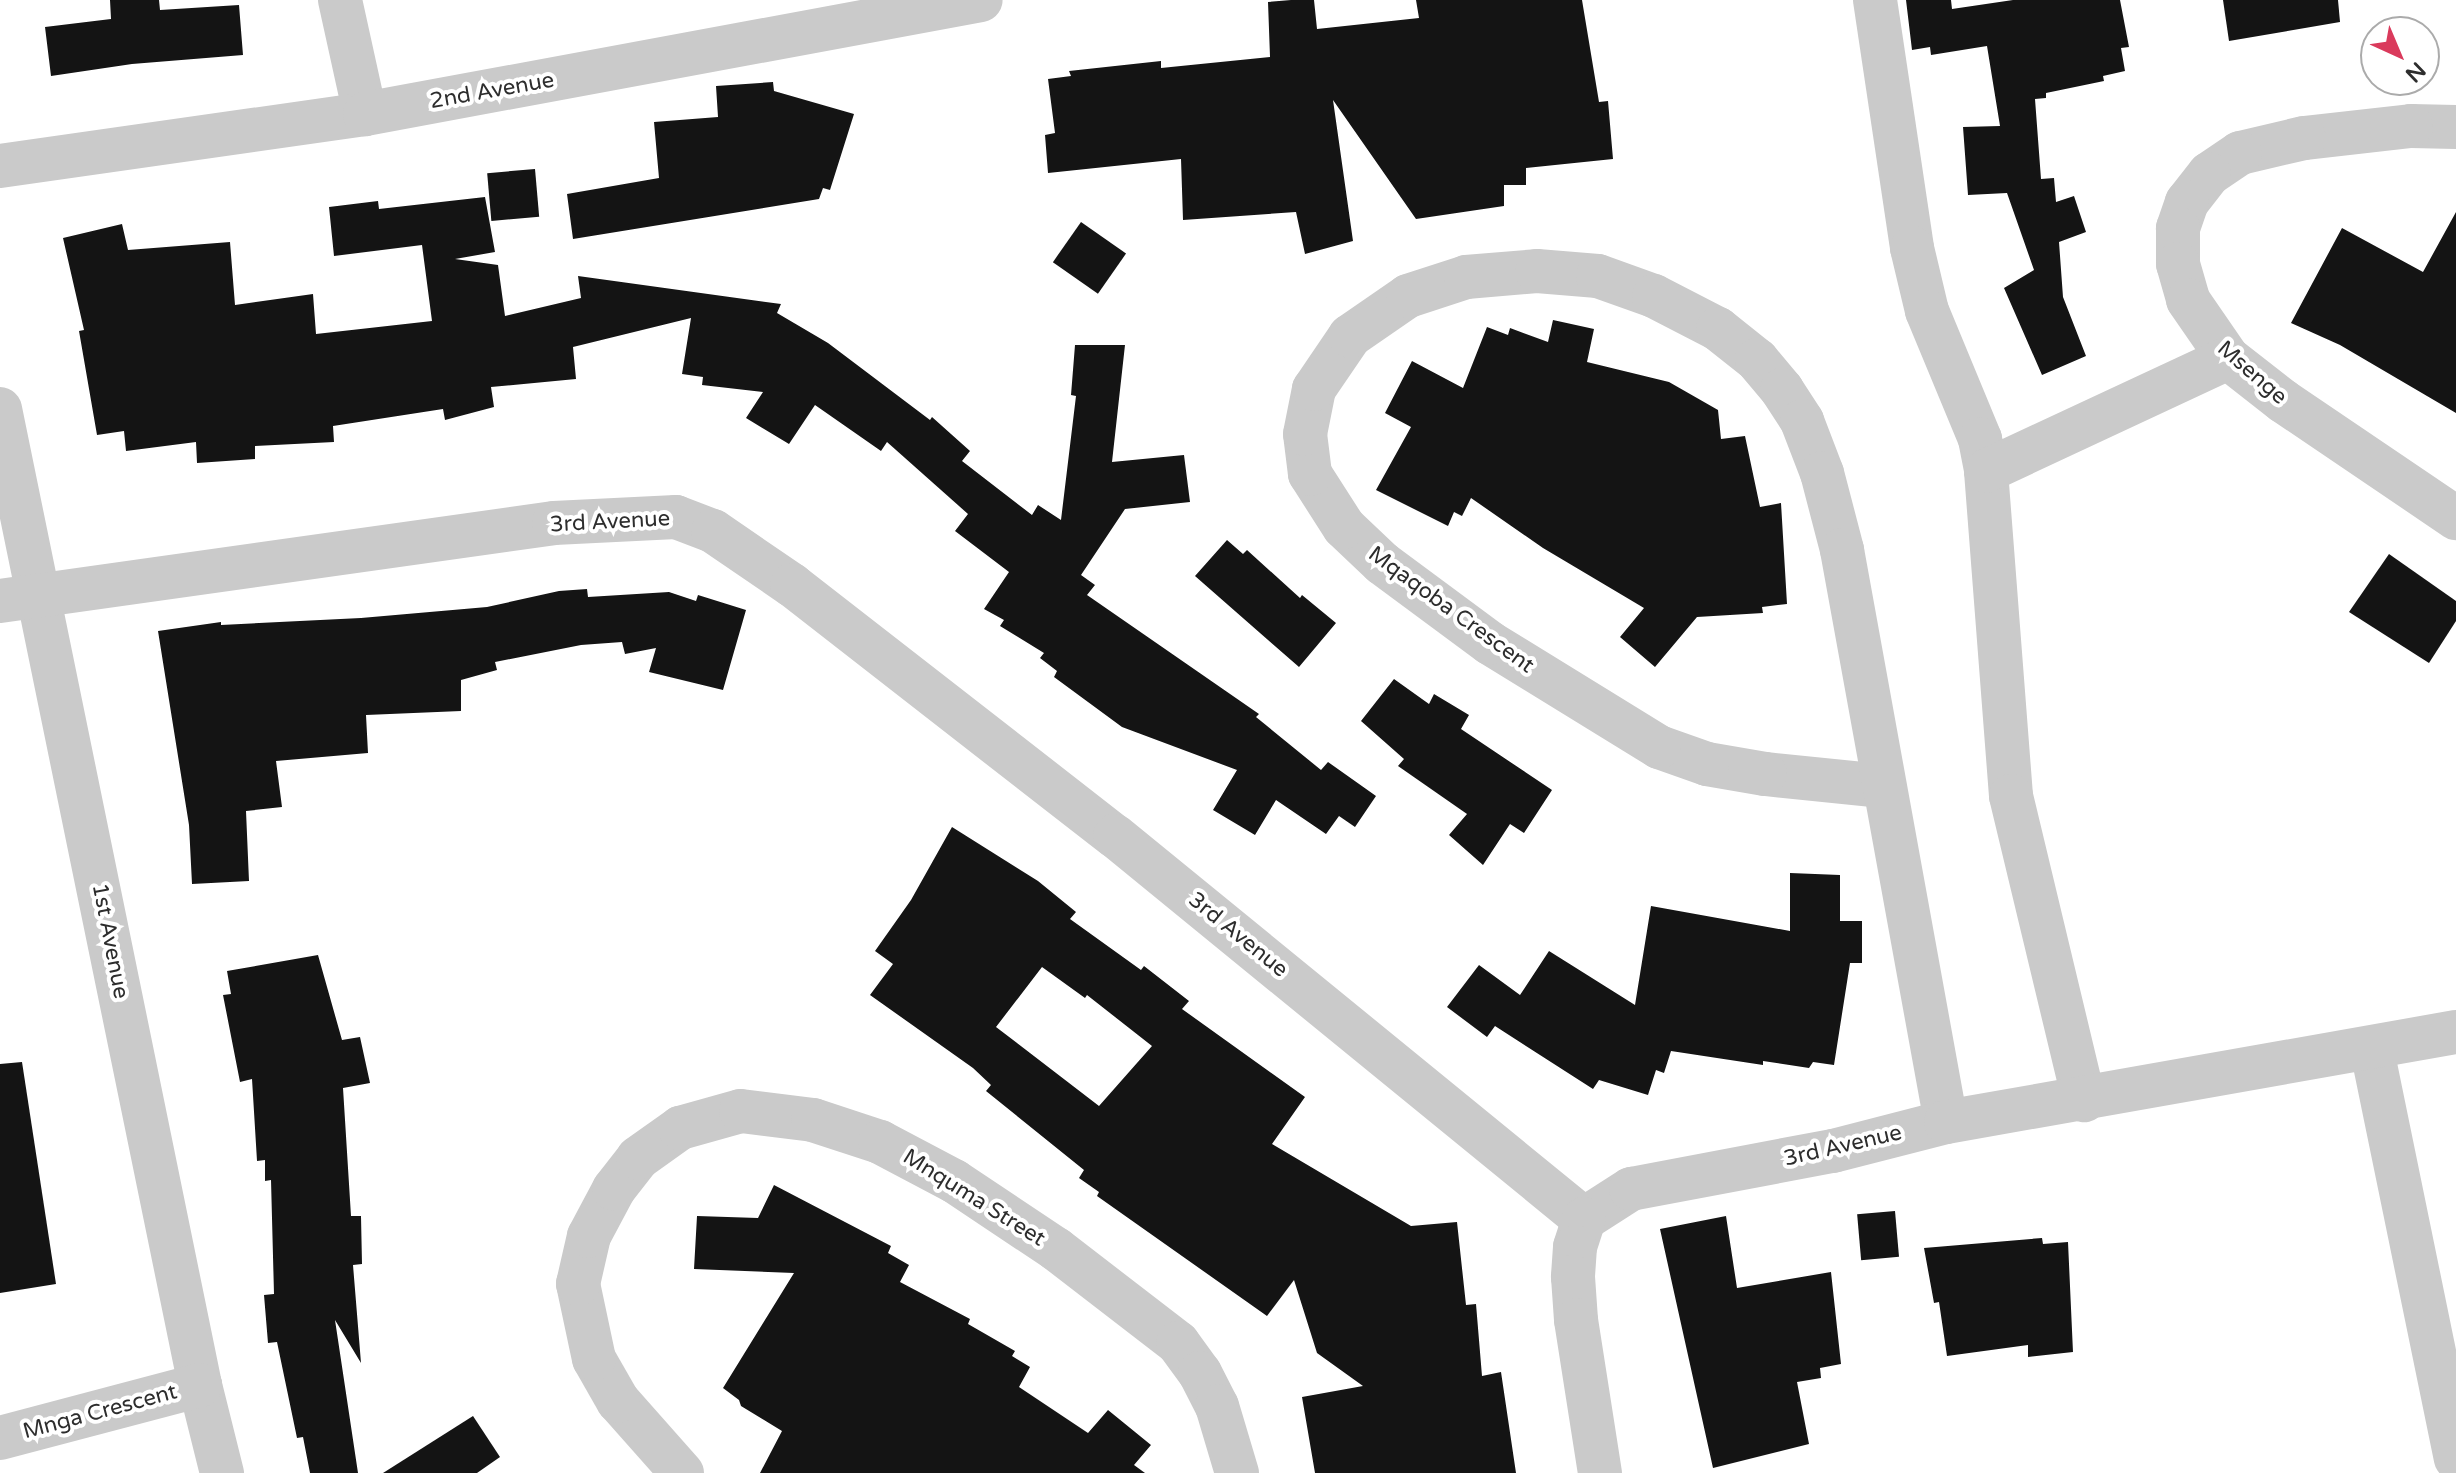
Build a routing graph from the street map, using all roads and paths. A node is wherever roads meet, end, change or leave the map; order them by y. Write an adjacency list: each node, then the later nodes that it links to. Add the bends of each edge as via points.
1 (340, 0): 4 (street)
2 (981, 0): 4 (street, 2nd Avenue)
3 (1875, 0): 9 (street, via 1912,248 1927,311 1980,439)
4 (365, 114): 6 (street, 2nd Avenue)
5 (2456, 127): 7 (street, Msenge, via 2411,126 2304,138 2240,153 2209,174 2187,202 2178,228 2178,264 2188,300)
6 (0, 166)
7 (2228, 358): 9 (street); 10 (street, Msenge)
8 (0, 409): 11 (street, 1st Avenue)
9 (1986, 471): 15 (street, via 2011,796)
10 (2456, 518)
11 (20, 597): 17 (street, 3rd Avenue, via 554,523 676,517 713,531 792,585 1115,836); 18 (street, 1st Avenue)
12 (1883, 786): 12 (street, Mqaqoba Crescent, via 1707,764 1659,747 1490,643 1382,563 1344,527 1310,474 1305,434 1314,389 1350,336 1408,296 1466,277 1537,271 1598,276 1654,296 1718,329 1757,360 1802,421 1822,473 1842,550); 16 (street, Mqaqoba Crescent)
13 (2456, 1032): 14 (street, 3rd Avenue)
14 (2372, 1050): 15 (street, 3rd Avenue); 20 (street)
15 (2084, 1100): 16 (street, 3rd Avenue)
16 (1946, 1122): 17 (street, 3rd Avenue, via 1833,1151 1631,1189)
17 (1584, 1219): 24 (street, via 1573,1277)
18 (200, 1385): 19 (street, Mnga Crescent); 21 (street, 1st Avenue)
19 (0, 1438)
20 (2456, 1458)
21 (222, 1473)
22 (682, 1473): 23 (street, Mnquma Street, via 618,1401 594,1359 578,1284 589,1236 638,1158 680,1128 741,1111 813,1120 880,1142 954,1181 1056,1249 1178,1343 1217,1406)
23 (1237, 1473)
24 (1600, 1473)

